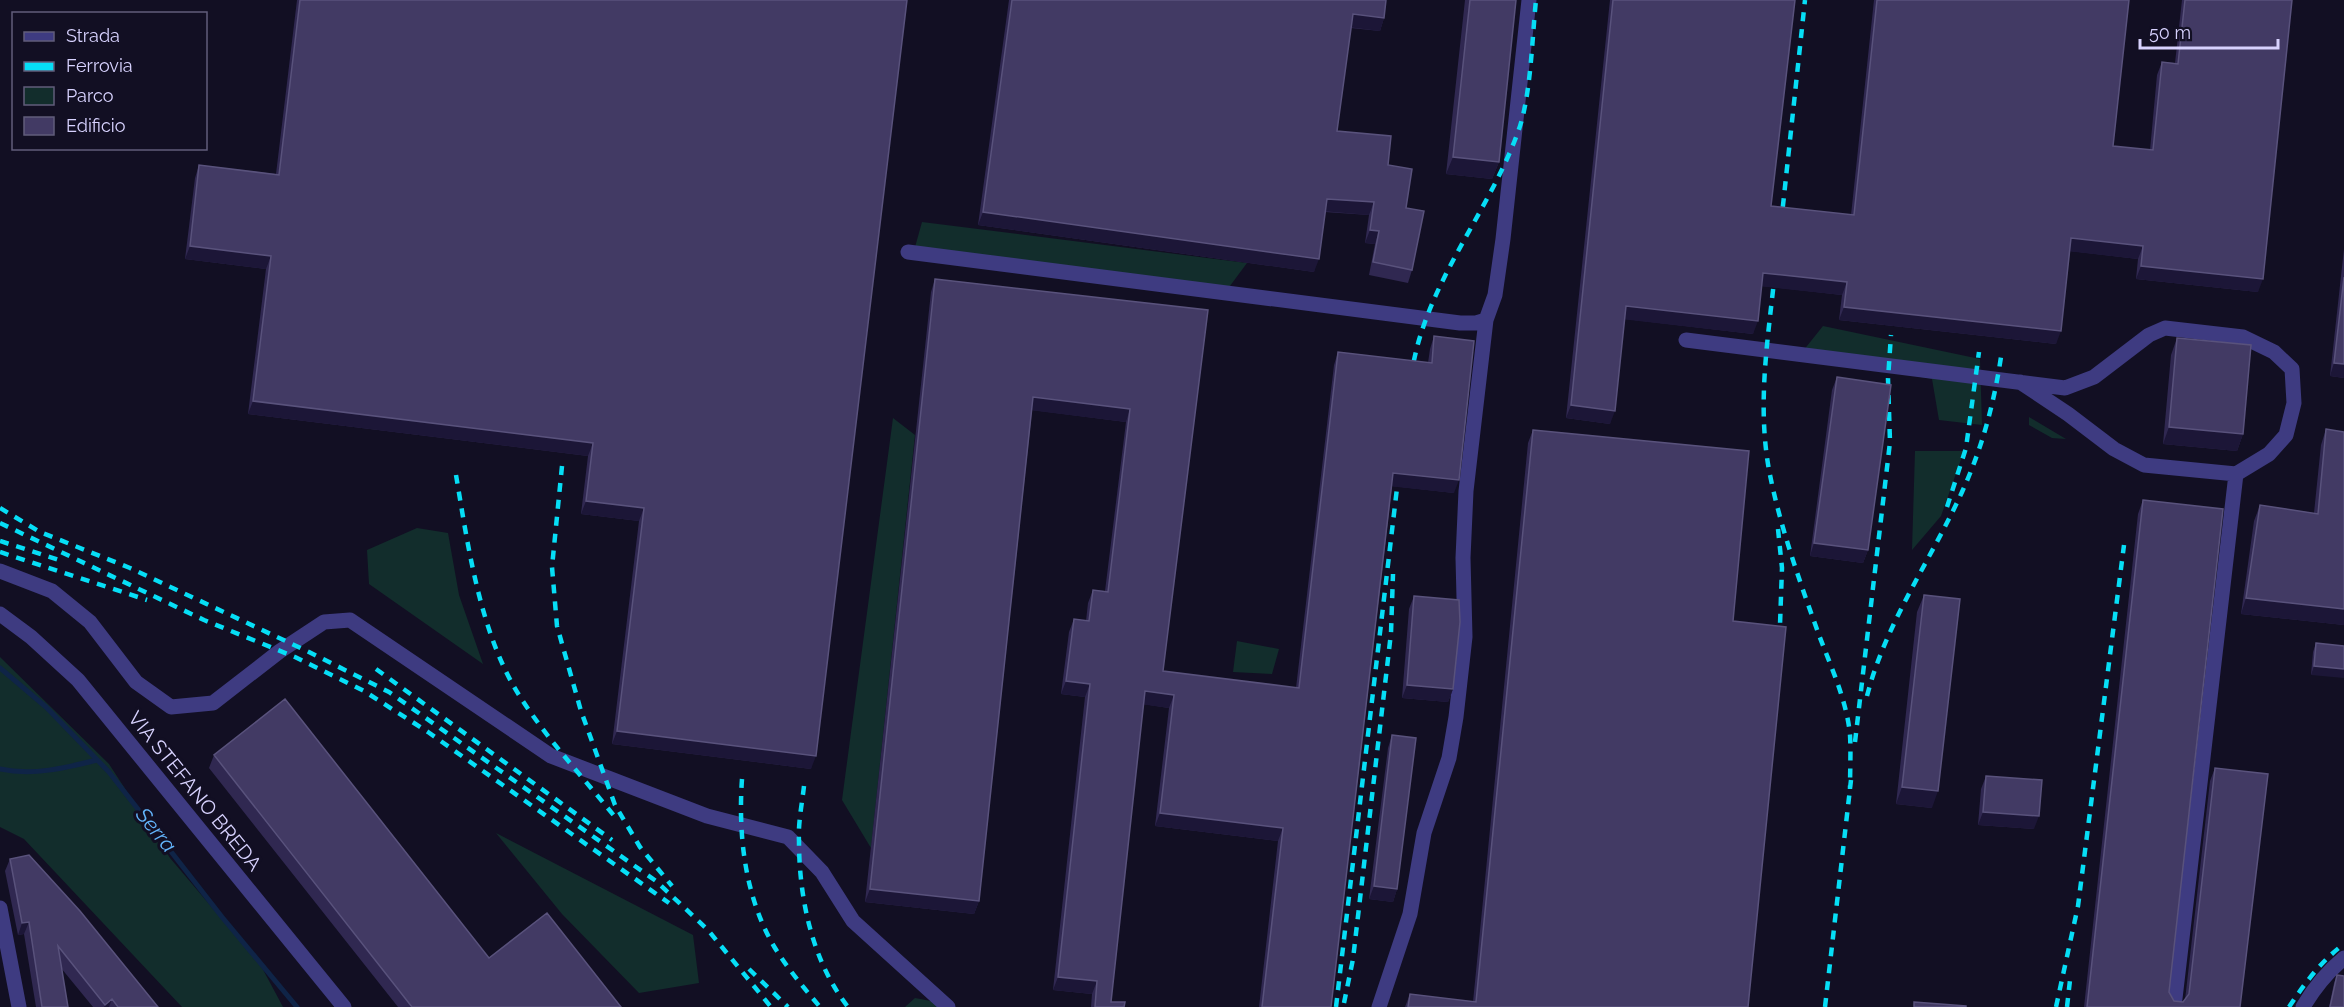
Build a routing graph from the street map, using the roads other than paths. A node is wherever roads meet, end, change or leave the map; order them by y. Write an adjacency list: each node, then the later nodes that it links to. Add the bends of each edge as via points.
1 (1529, 0): 3 (street, via 1503,239 1495,295)
2 (908, 252): 3 (street, via 1460,323)
3 (1486, 320): 14 (street, via 1466,491 1465,637 1456,717 1449,758 1424,833 1410,914)
4 (1686, 340): 5 (street)
5 (2020, 382): 6 (street, via 2144,465); 6 (street, via 2065,388 2094,377 2149,335 2165,328 2243,337 2274,352 2292,369 2294,403 2286,435 2269,454)
6 (2236, 474): 15 (street)
7 (0, 572): 13 (street, via 52,591 90,622 136,682 171,707 213,704 324,622 350,620 551,756 706,816 788,837 822,873 853,921)
8 (0, 614): 12 (street, VIA STEFANO BREDA, via 78,680)
9 (0, 908): 11 (street)
10 (2344, 958): 16 (street, via 2315,987)
11 (19, 1007)
12 (344, 1007)
13 (948, 1007)
14 (1378, 1007)
15 (2174, 1007)
16 (2303, 1007)

